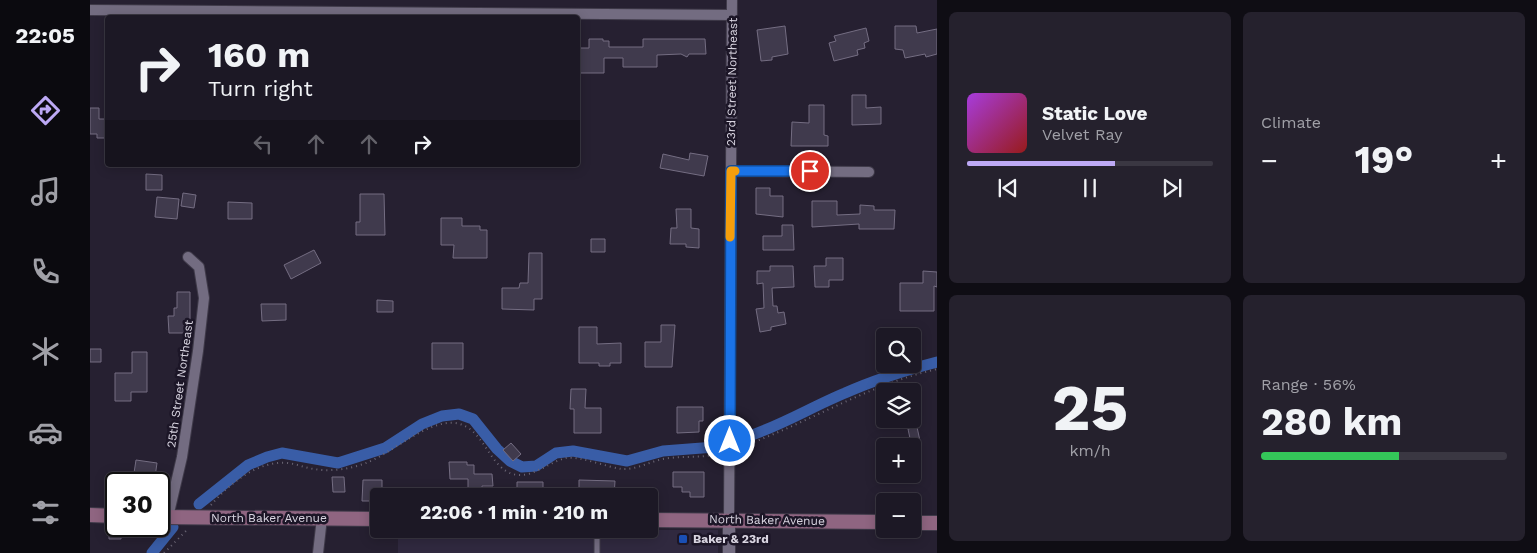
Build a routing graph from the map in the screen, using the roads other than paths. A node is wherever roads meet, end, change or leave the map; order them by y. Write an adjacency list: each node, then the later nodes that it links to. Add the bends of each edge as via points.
1 (732, 0): 3 (street, 23rd Street Northeast)
2 (90, 10): 3 (street)
3 (732, 15): 4 (street, 23rd Street Northeast)
4 (731, 171): 5 (street); 13 (street, 23rd Street Northeast)
5 (869, 172)
6 (188, 257): 7 (street, 25th Street Northeast, via 199,267 204,298 182,456)
7 (170, 495)
8 (90, 515): 9 (main road)
9 (105, 516)
10 (170, 517): 11 (main road, North Baker Avenue)
11 (322, 518): 12 (main road, North Baker Avenue); 19 (street)
12 (370, 518)
13 (729, 519): 14 (main road, North Baker Avenue); 15 (main road, North Baker Avenue); 21 (street, 23rd Street Northeast)
14 (658, 520)
15 (876, 522)
16 (921, 523): 17 (main road)
17 (937, 523)
18 (597, 538): 20 (lane)
19 (318, 553)
20 (597, 553)
21 (729, 553)

